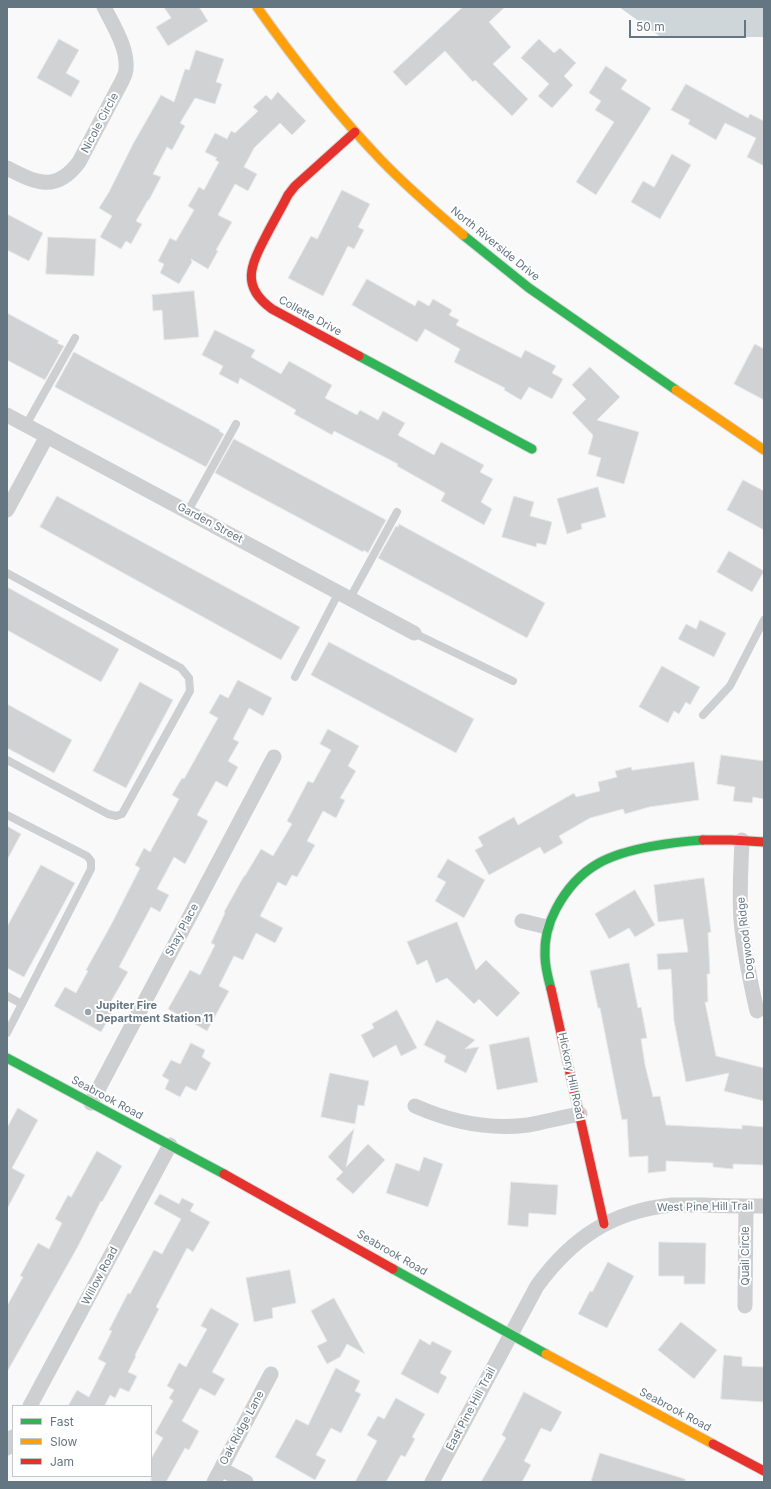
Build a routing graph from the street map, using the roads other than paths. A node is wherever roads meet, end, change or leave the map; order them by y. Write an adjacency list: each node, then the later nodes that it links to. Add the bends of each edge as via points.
1 (104, 7): 4 (street, Nicole Circle, via 123,48 126,70 79,162 72,172 51,182 39,182)
2 (257, 7): 3 (street, North Riverside Drive, via 289,53)
3 (355, 132): 10 (street, Collette Drive, via 288,195 254,259 251,270 256,293 263,303 272,309); 11 (street, North Riverside Drive, via 429,206 478,248 530,288)
4 (7, 168)
5 (74, 338): 8 (lane)
6 (7, 414): 8 (street, Garden Street)
7 (236, 424): 13 (lane)
8 (26, 425): 9 (street, Garden Street)
9 (47, 436): 12 (street); 13 (street, Garden Street)
10 (532, 449)
11 (764, 450)
12 (7, 510)
13 (188, 511): 16 (street, Garden Street)
14 (397, 512): 16 (lane)
15 (7, 573): 23 (lane, via 181,668 189,678 190,691 122,814 108,814)
16 (344, 595): 18 (street, Garden Street); 19 (lane)
17 (764, 620): 21 (lane, via 730,686)
18 (414, 632): 20 (lane)
19 (295, 677)
20 (513, 680)
21 (703, 715)
22 (274, 756): 34 (street, Shay Place)
23 (7, 760)
24 (7, 815): 30 (lane, via 87,856 91,861 91,869)
25 (742, 840): 26 (street, Hickory Hill Road); 28 (street, Hickory Hill Road, via 695,840 658,845 621,854 600,863 571,885); 31 (street, Dogwood Ridge, via 741,919 747,967)
26 (764, 842)
27 (522, 921): 28 (street)
28 (547, 927): 36 (street, Hickory Hill Road, via 544,940 545,963)
29 (7, 996): 30 (lane)
30 (22, 1004): 32 (lane)
31 (757, 1011)
32 (7, 1033)
33 (7, 1058): 34 (street, Seabrook Road)
34 (91, 1103): 37 (street, Seabrook Road)
35 (415, 1106): 36 (street, via 451,1120 503,1127)
36 (580, 1114): 40 (street, Hickory Hill Road)
37 (170, 1145): 42 (street, Seabrook Road); 44 (street, Willow Road)
38 (746, 1206): 39 (street, West Pine Hill Trail); 40 (street, West Pine Hill Trail, via 667,1206 648,1209); 41 (street, Quail Circle)
39 (764, 1206)
40 (604, 1224): 42 (street, West Pine Hill Trail, via 570,1248 552,1266 537,1286)
41 (745, 1306)
42 (510, 1335): 48 (street, Seabrook Road); 51 (street, East Pine Hill Trail)
43 (271, 1374): 47 (street, Oak Ridge Lane)
44 (31, 1405)
45 (12, 1439): 46 (street)
46 (7, 1448)
47 (221, 1468): 49 (street, Oak Ridge Lane); 50 (street)
48 (764, 1471)
49 (214, 1482)
50 (246, 1482)
51 (432, 1482)

